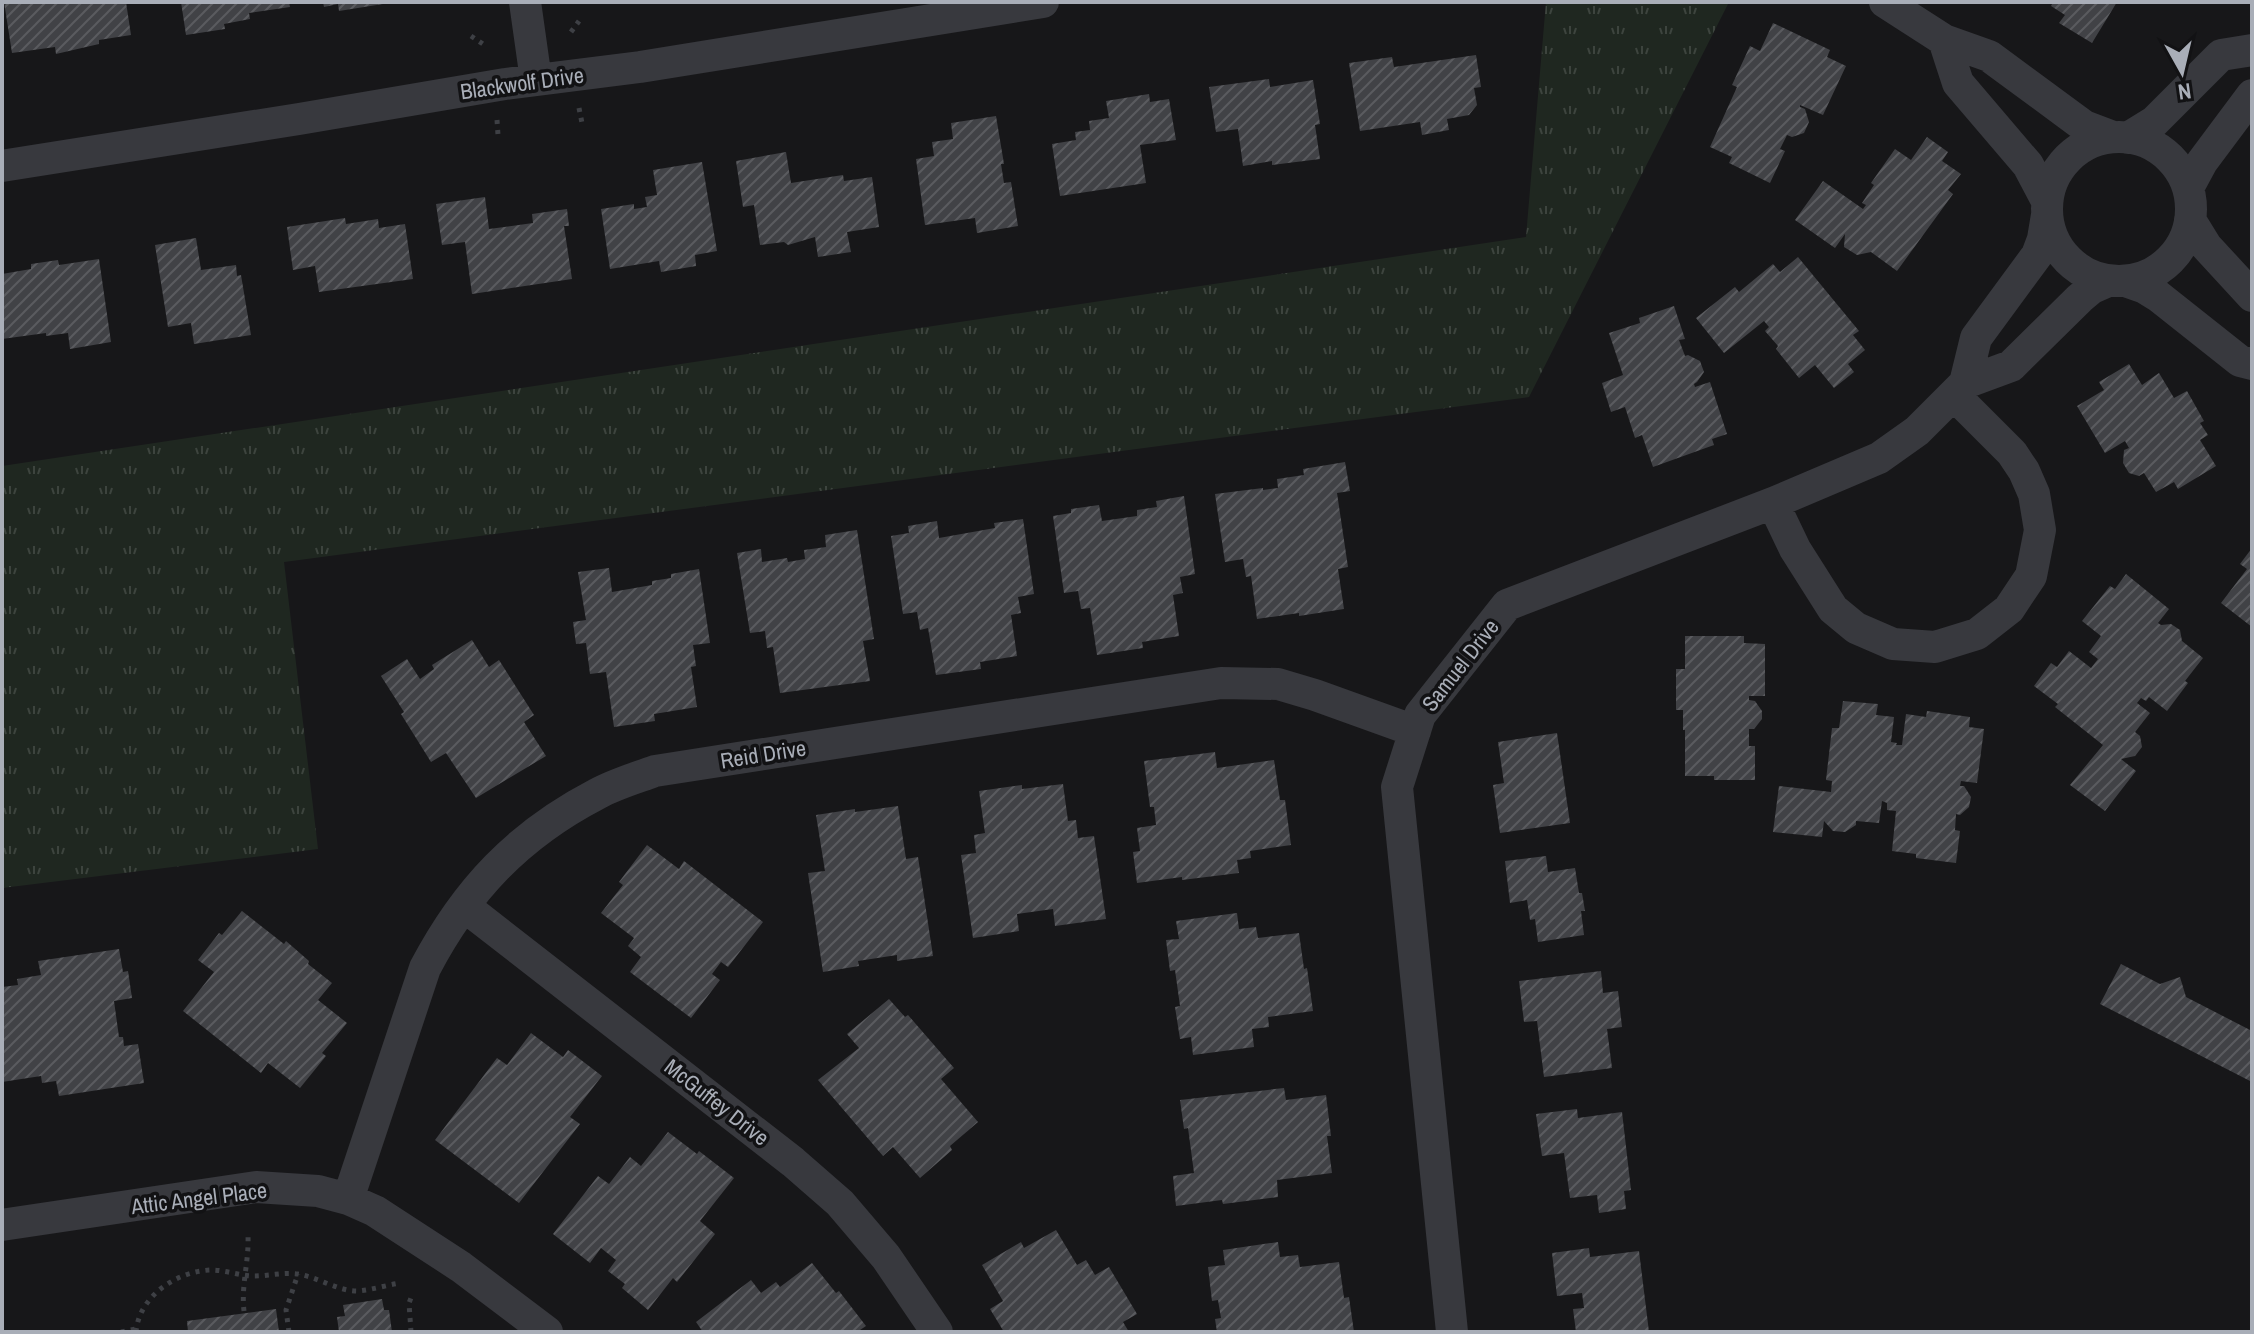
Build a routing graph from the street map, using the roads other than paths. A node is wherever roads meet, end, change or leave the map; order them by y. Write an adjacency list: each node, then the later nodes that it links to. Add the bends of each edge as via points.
1 (525, 2): 6 (street)
2 (1043, 2): 6 (street, Blackwolf Drive)
3 (1885, 2): 4 (street)
4 (1944, 40): 8 (street, via 1989,56 2084,126); 11 (street, via 1958,83 2028,165)
5 (2252, 50): 8 (street, via 2221,55 2154,122)
6 (536, 80): 9 (street, Blackwolf Drive)
7 (2252, 95): 10 (street)
8 (2120, 137): 10 (street, via 2148,143 2165,154 2180,169); 11 (street, via 2089,143 2068,157 2053,178)
9 (2, 166)
10 (2188, 188): 12 (street)
11 (2047, 208): 13 (street, via 2052,239 2066,259 2085,273); 16 (street, via 2037,255 1976,338)
12 (2190, 220): 13 (street, via 2183,243 2168,261 2148,275); 14 (street, via 2206,246)
13 (2117, 281): 15 (street, via 2145,288 2240,361); 16 (street, Samuel Drive, via 2092,288 2011,366)
14 (2252, 296)
15 (2252, 364)
16 (1960, 389): 17 (street, Samuel Drive, via 1917,431 1879,458); 17 (street, via 2024,471 2040,530 2031,576 2009,609 1977,634 1935,647 1893,644 1856,628 1833,609)
17 (1773, 503): 18 (street, Samuel Drive, via 1507,605 1420,715)
18 (1415, 731): 19 (street, Reid Drive, via 1278,684 1221,683 655,771 599,792 543,825 491,871); 24 (street, Samuel Drive, via 1397,787)
19 (464, 906): 20 (street, Reid Drive, via 425,968); 23 (street, McGuffey Drive, via 840,1203 886,1257)
20 (348, 1199): 21 (street, Attic Angel Place, via 318,1191 256,1187); 22 (street, Attic Angel Place, via 461,1267)
21 (2, 1225)
22 (547, 1332)
23 (937, 1332)
24 (1452, 1332)

